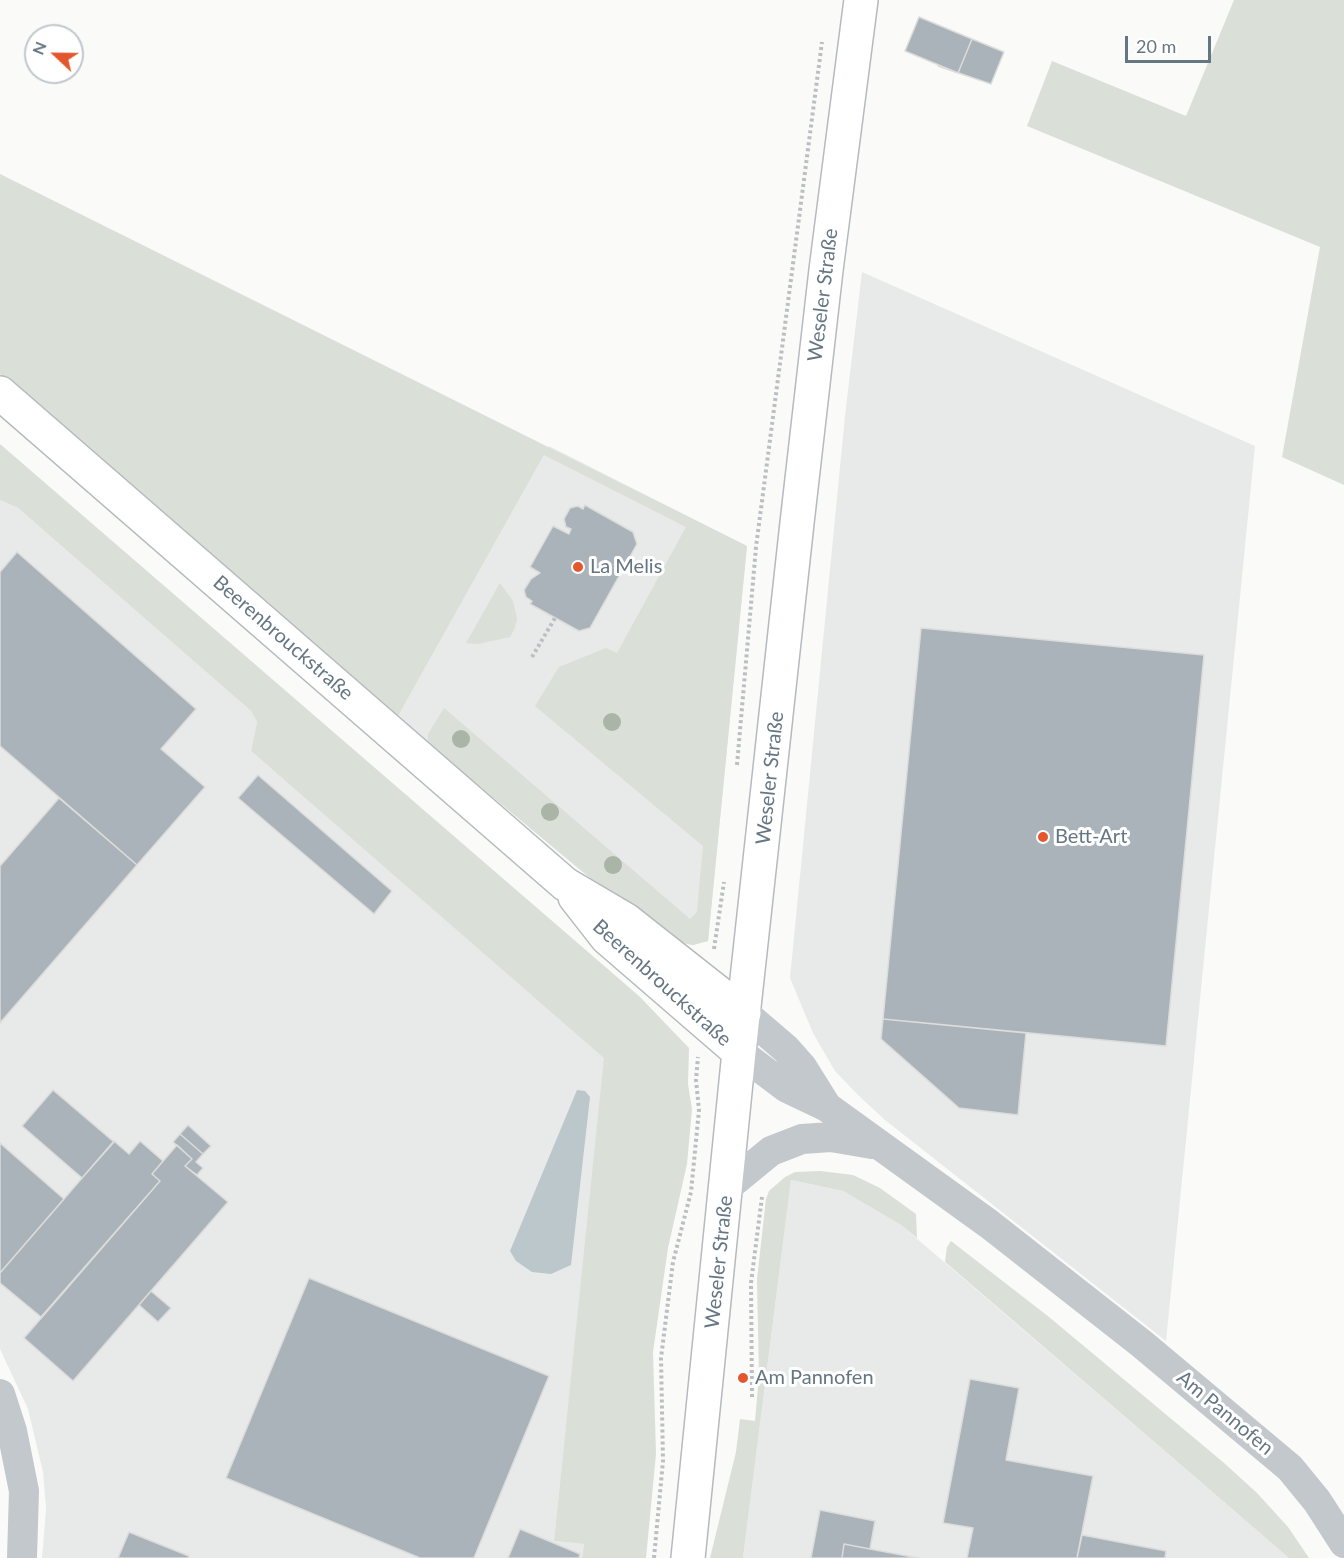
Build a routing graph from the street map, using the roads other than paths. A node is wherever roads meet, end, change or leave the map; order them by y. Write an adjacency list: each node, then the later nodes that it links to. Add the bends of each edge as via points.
1 (861, 0): 4 (main road, Weseler Straße, via 823,293)
2 (0, 393): 3 (main road, Beerenbrouckstraße)
3 (565, 884): 4 (main road, Beerenbrouckstraße, via 626,920); 5 (main road, Beerenbrouckstraße, via 608,938)
4 (744, 1013): 5 (main road, Weseler Straße); 6 (street, via 802,1067)
5 (739, 1052): 6 (street, via 787,1088); 8 (main road, Weseler Straße)
6 (827, 1107): 7 (street, Am Pannofen)
7 (882, 1147): 8 (street, via 853,1139 802,1139 771,1150); 10 (street, Am Pannofen, via 998,1231 1247,1430 1290,1468)
8 (726, 1188): 12 (main road, Weseler Straße)
9 (0, 1394): 11 (street, via 24,1491)
10 (1344, 1543)
11 (22, 1558)
12 (688, 1558)

